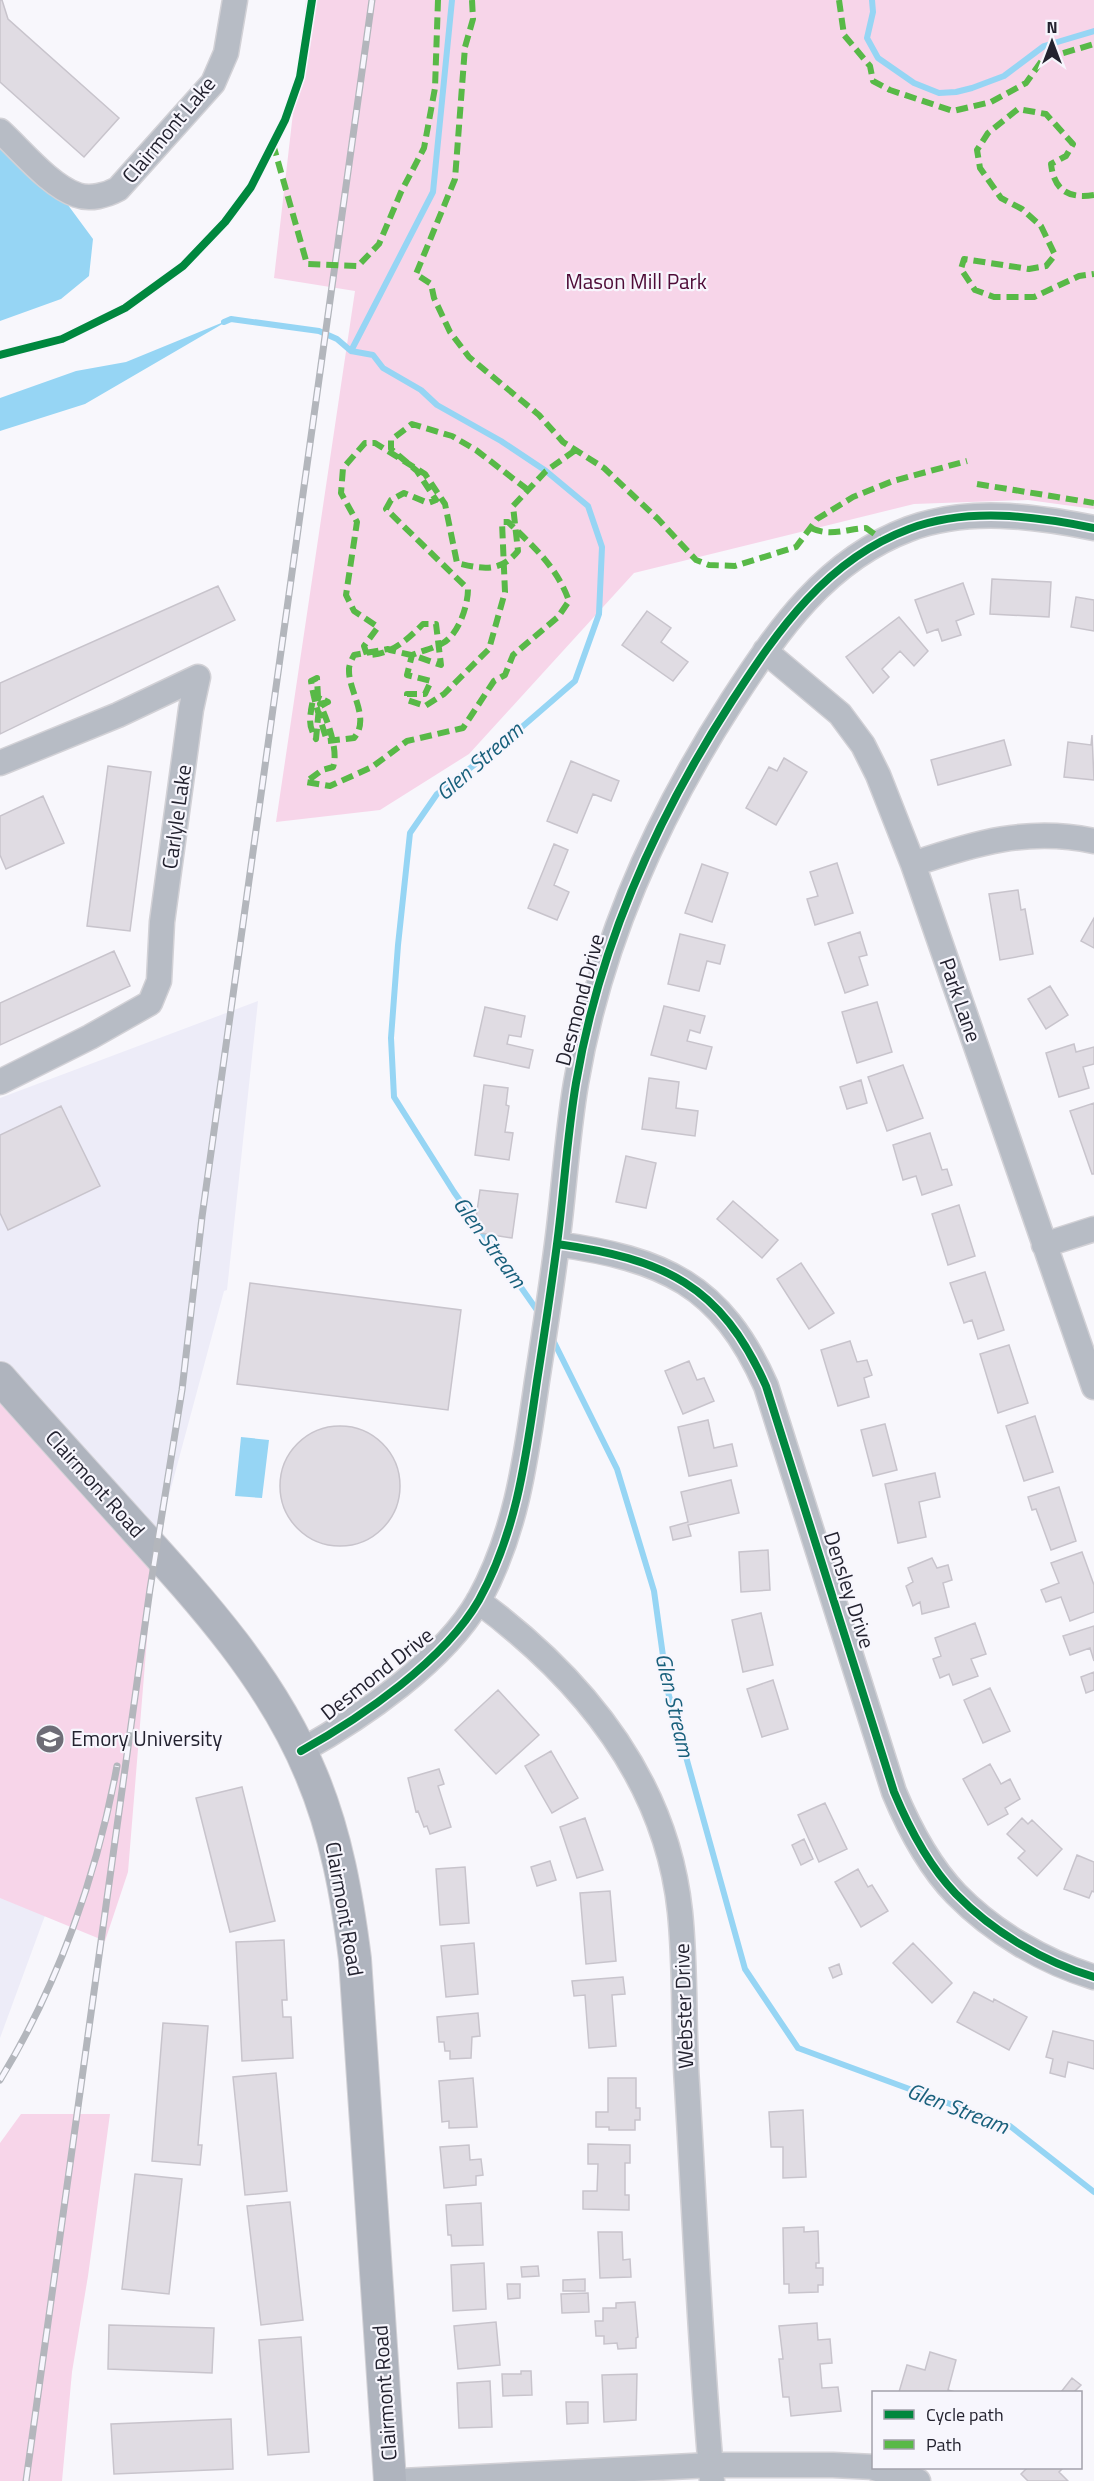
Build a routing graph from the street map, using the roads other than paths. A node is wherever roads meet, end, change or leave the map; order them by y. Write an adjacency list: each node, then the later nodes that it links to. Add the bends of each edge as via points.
1 (235, 0): 2 (street, Clairmont Lake, via 226,53 213,83 118,189 107,196 79,196 67,190)
2 (0, 131)
3 (1094, 528): 4 (street, Desmond Drive, via 997,516 941,520 911,528 883,540 834,572 809,595)
4 (765, 651): 7 (street, Park Lane, via 851,728 878,775); 10 (street, Desmond Drive, via 704,744 656,836 611,948 576,1083)
5 (0, 763): 8 (street, Carlyle Lake, via 198,677 162,922 159,981 150,1003)
6 (1094, 841): 7 (street, via 1056,836 1011,837)
7 (913, 864): 11 (street, Park Lane)
8 (0, 1082)
9 (1094, 1229): 11 (street)
10 (557, 1244): 14 (street, Desmond Drive, via 515,1512 506,1543); 16 (street, Densley Drive, via 624,1255 664,1270 699,1293 737,1331 766,1386 894,1792 916,1838 956,1894 994,1926 1043,1957)
11 (1044, 1245): 13 (street, Park Lane)
12 (0, 1378): 15 (main road, Clairmont Road, via 225,1631)
13 (1094, 1387)
14 (478, 1600): 15 (street, Desmond Drive, via 459,1629 408,1678); 19 (street, Webster Drive, via 506,1621 580,1692 609,1728 637,1772 669,1858 680,1910)
15 (301, 1751): 20 (main road, Clairmont Road, via 334,1843 356,1959)
16 (1094, 1977)
17 (872, 2468): 19 (street, via 833,2465)
18 (877, 2469): 22 (street)
19 (711, 2473): 21 (street)
20 (390, 2481)
21 (402, 2481)
22 (918, 2481)

